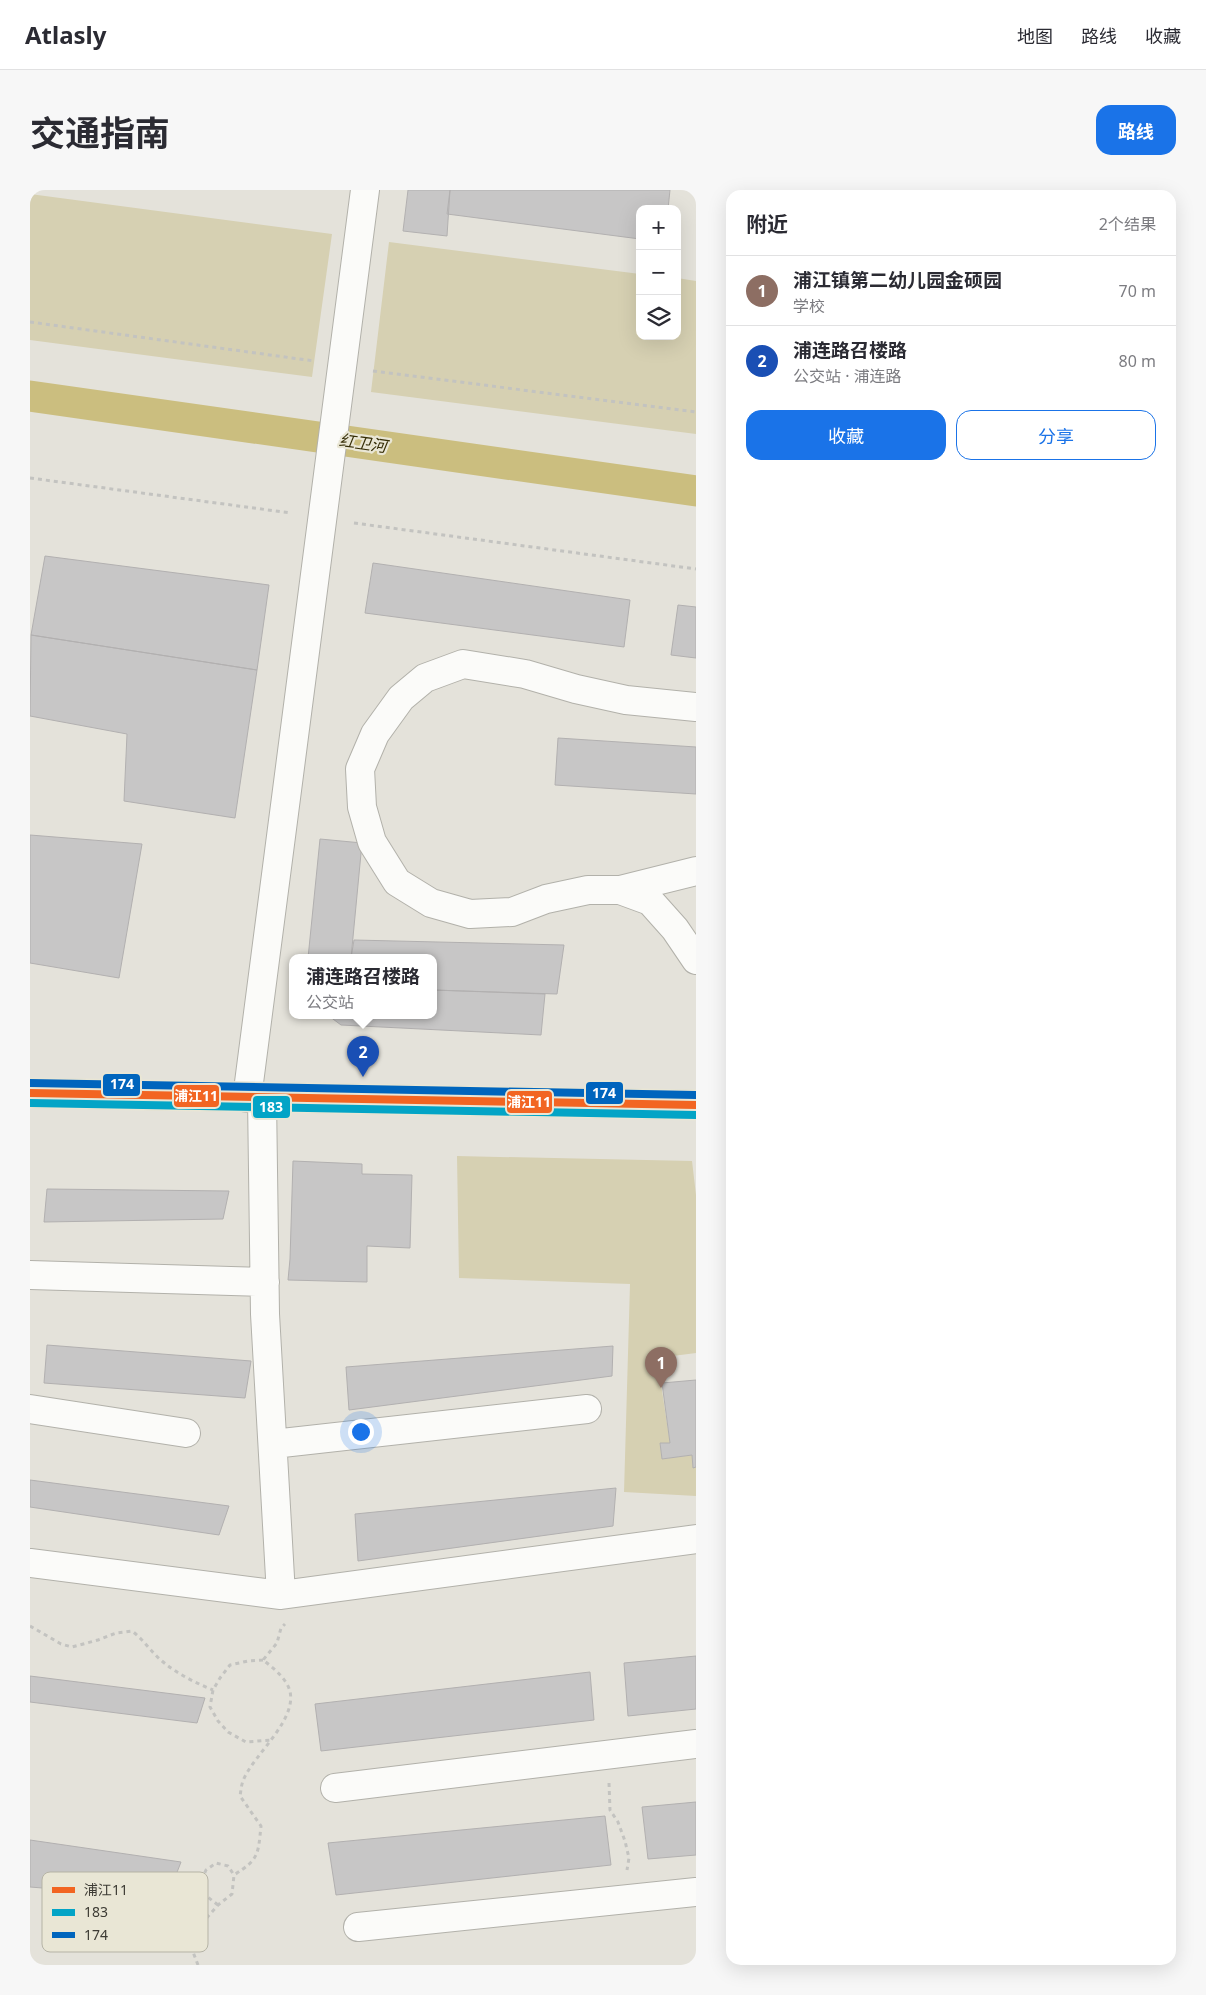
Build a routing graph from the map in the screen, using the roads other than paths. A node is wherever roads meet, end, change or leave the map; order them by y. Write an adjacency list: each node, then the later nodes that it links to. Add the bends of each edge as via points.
1 (365, 190): 7 (street, via 322,518)
2 (696, 708): 4 (street, via 626,700 525,674 463,664 425,678 401,698 375,734 360,769 362,807 372,842 397,882 431,903 470,914 512,912 546,899 588,890)
3 (696, 871): 4 (street)
4 (620, 890): 5 (street, via 650,901)
5 (696, 960)
6 (30, 1093): 7 (street)
7 (255, 1098): 8 (street); 10 (street)
8 (696, 1105)
9 (30, 1275): 10 (street)
10 (265, 1282): 14 (street)
11 (30, 1409): 13 (street)
12 (587, 1409): 14 (street)
13 (186, 1433)
14 (273, 1444): 17 (street)
15 (696, 1539): 17 (street)
16 (30, 1563): 17 (street)
17 (290, 1594)
18 (696, 1744): 19 (street)
19 (335, 1788)
20 (696, 1892): 21 (street)
21 (358, 1927)

